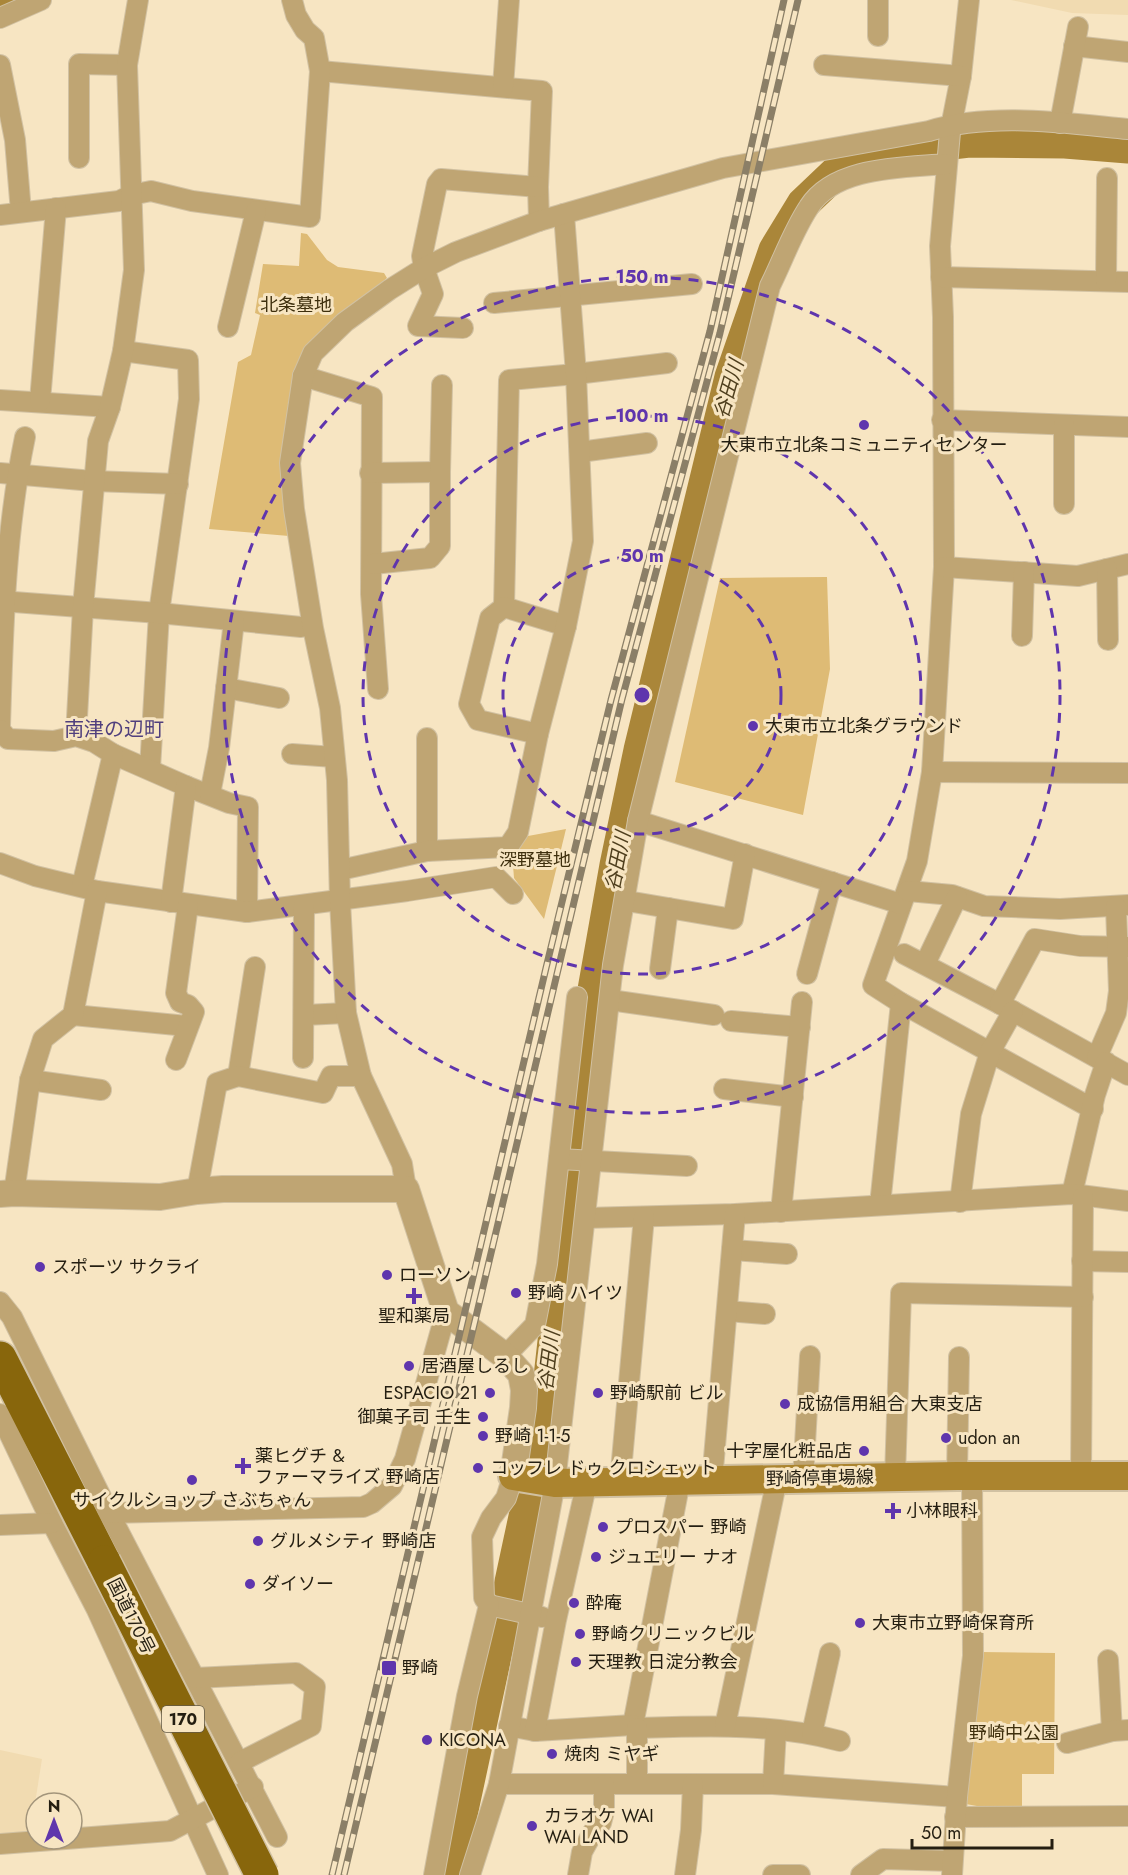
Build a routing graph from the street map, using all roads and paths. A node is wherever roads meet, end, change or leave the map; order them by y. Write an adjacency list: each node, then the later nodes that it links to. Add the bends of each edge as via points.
1 (40, 0): 7 (street)
2 (138, 0): 11 (street)
3 (292, 0): 13 (street, via 296,15 314,38)
4 (508, 0): 15 (street)
5 (878, 0): 8 (street)
6 (969, 0): 14 (street)
7 (0, 18)
8 (878, 36)
9 (1128, 52): 16 (street, via 1076,36)
10 (0, 65): 18 (street)
11 (127, 65): 20 (street, via 79,64); 23 (street)
12 (824, 65): 14 (street)
13 (320, 71): 15 (street); 25 (street, via 310,217)
14 (961, 76): 19 (street)
15 (503, 87): 22 (street, via 542,91)
16 (1060, 123): 17 (street); 19 (street, via 988,122)
17 (1128, 129)
18 (8, 141): 26 (street)
19 (949, 142): 27 (street, via 929,131 723,168); 31 (street); 89 (street, via 829,187 810,205 770,286)
20 (79, 158)
21 (1107, 178): 32 (street)
22 (538, 187): 29 (street); 30 (street, via 441,179 422,256)
23 (131, 195): 24 (street, via 119,201); 25 (street, via 151,191); 39 (street, via 134,270)
24 (56, 208): 26 (street); 45 (street)
25 (256, 211): 37 (street)
26 (21, 212): 28 (street)
27 (564, 214): 29 (street); 35 (street)
28 (0, 215)
29 (539, 221): 30 (street)
30 (424, 268): 38 (street, via 433,294 418,326); 42 (street, via 345,322 313,353)
31 (941, 277): 32 (street); 47 (street)
32 (1106, 281): 33 (street)
33 (1128, 282)
34 (692, 284): 35 (street)
35 (569, 297): 36 (street); 41 (street)
36 (494, 303)
37 (228, 327)
38 (463, 328)
39 (123, 351): 46 (street); 57 (street, via 188,360 189,399)
40 (666, 363): 41 (street)
41 (576, 374): 52 (street); 66 (street, via 510,380)
42 (303, 376): 55 (street, via 372,397); 83 (street, via 290,463 313,628 330,708)
43 (442, 385): 53 (street)
44 (0, 400): 45 (street)
45 (40, 401): 46 (street)
46 (110, 407): 56 (street, via 98,441)
47 (942, 420): 48 (street); 61 (street)
48 (1064, 425): 49 (street); 58 (street)
49 (1128, 426)
50 (25, 437): 54 (street)
51 (647, 443): 52 (street)
52 (580, 452): 69 (street, via 583,541)
53 (440, 472): 55 (street); 59 (street, via 440,546 430,558)
54 (9, 473): 56 (street); 64 (street)
55 (370, 473): 59 (street)
56 (93, 481): 57 (street); 65 (street)
57 (178, 484): 67 (street)
58 (1064, 504)
59 (373, 564): 75 (street, via 371,594)
60 (1128, 564): 62 (street)
61 (944, 567): 63 (street); 85 (street)
62 (1107, 569): 63 (street, via 1078,576); 72 (street)
63 (1024, 572): 71 (street)
64 (2, 601): 65 (street); 73 (street)
65 (83, 607): 67 (street); 79 (street)
66 (504, 607): 69 (street); 78 (street, via 490,618 469,704 478,720)
67 (159, 613): 68 (street); 84 (street)
68 (234, 621): 70 (street); 74 (street)
69 (566, 626): 78 (street)
70 (301, 627)
71 (1022, 636)
72 (1108, 640)
73 (1, 671): 77 (street)
74 (226, 688): 76 (street); 88 (street)
75 (378, 689)
76 (279, 698)
77 (0, 728): 79 (street, via 8,739 23,741)
78 (538, 734): 90 (street, via 518,832 508,847)
79 (76, 736): 81 (street)
80 (427, 738): 90 (street)
81 (113, 754): 84 (street); 96 (street)
82 (292, 754): 83 (street)
83 (334, 757): 94 (street)
84 (150, 769): 87 (street)
85 (932, 772): 86 (street); 99 (street, via 917,861)
86 (1128, 773)
87 (186, 786): 88 (street); 103 (street)
88 (210, 794): 107 (street, via 248,807)
89 (638, 821): 91 (street); 116 (street)
90 (427, 851): 92 (street)
91 (745, 854): 95 (street); 106 (street, via 733,919)
92 (401, 858): 94 (street); 97 (street)
93 (0, 863): 96 (street)
94 (340, 870): 101 (street)
95 (832, 882): 99 (street); 113 (street)
96 (89, 889): 103 (street); 121 (street)
97 (407, 891): 98 (street, via 496,877); 101 (street)
98 (513, 894)
99 (904, 897): 100 (street); 118 (street, via 873,985)
100 (957, 897): 105 (street, via 984,906); 110 (street)
101 (340, 901): 104 (street); 120 (street)
102 (633, 902): 106 (street)
103 (180, 904): 107 (street); 123 (street, via 176,993 180,1002 194,1012)
104 (304, 906): 107 (street); 122 (street)
105 (1122, 906): 108 (street)
106 (668, 908): 112 (street)
107 (247, 912)
108 (1123, 948): 114 (street); 119 (street, via 1035,939)
109 (904, 954): 110 (street)
110 (925, 964): 119 (street)
111 (255, 967): 130 (street)
112 (660, 969)
113 (807, 974)
114 (1124, 991): 128 (street)
115 (577, 997): 137 (street)
116 (610, 1000): 124 (street); 138 (street)
117 (802, 1002): 124 (street)
118 (901, 1003): 125 (street); 146 (street)
119 (1006, 1007): 125 (street); 128 (street)
120 (346, 1013): 122 (street); 131 (street)
121 (73, 1015): 123 (street); 132 (street, via 43,1039)
122 (305, 1015): 126 (street)
123 (187, 1026): 127 (street)
124 (800, 1027): 135 (street)
125 (990, 1052): 136 (street); 145 (street, via 971,1114)
126 (303, 1058)
127 (176, 1060)
128 (1102, 1060): 129 (street); 136 (street)
129 (1128, 1075)
130 (238, 1076): 131 (street, via 323,1093 331,1076); 141 (street, via 217,1083)
131 (361, 1076): 140 (street, via 402,1164)
132 (30, 1080): 134 (street); 142 (street)
133 (724, 1089): 135 (street)
134 (101, 1090)
135 (793, 1097): 147 (street)
136 (1093, 1109): 143 (street)
137 (559, 1159): 138 (street); 160 (street, via 547,1264 534,1325)
138 (591, 1161): 139 (street); 150 (street)
139 (687, 1166)
140 (406, 1189): 141 (street); 158 (street)
141 (197, 1191): 142 (street, via 160,1197)
142 (7, 1193)
143 (1078, 1196): 144 (street); 145 (street); 153 (street)
144 (1128, 1201)
145 (960, 1202): 146 (street)
146 (880, 1205): 147 (street)
147 (781, 1212): 148 (street)
148 (735, 1214): 149 (street); 151 (street)
149 (644, 1217): 150 (street); 174 (street)
150 (585, 1218): 169 (street)
151 (732, 1250): 152 (street); 157 (street)
152 (787, 1254)
153 (1082, 1261): 154 (street); 155 (street)
154 (1128, 1262)
155 (1083, 1296): 166 (street); 168 (street, via 901,1293)
156 (0, 1302): 175 (street, via 12,1317)
157 (726, 1311): 159 (street); 171 (street)
158 (446, 1312): 160 (street); 175 (street, via 405,1460 392,1486 372,1503 363,1507)
159 (765, 1314)
160 (505, 1356): 169 (street, via 521,1374 524,1390 520,1434)
161 (810, 1356): 170 (street)
162 (959, 1356): 165 (street)
163 (0, 1358): 207 (highway, 国道170号 / 170, bridge)
164 (0, 1414): 176 (street)
165 (964, 1476): 166 (main road, 野崎停車場線); 168 (main road, 野崎停車場線); 200 (street, via 973,1656)
166 (1081, 1476): 167 (main road, 野崎停車場線)
167 (1128, 1476)
168 (895, 1477): 170 (main road, 野崎停車場線)
169 (535, 1479): 173 (main road, 野崎停車場線); 178 (street, via 506,1498 482,1537 484,1598); 179 (street)
170 (790, 1479): 171 (main road, 野崎停車場線); 185 (street)
171 (712, 1480): 172 (main road, 野崎停車場線)
172 (680, 1481): 174 (main road, 野崎停車場線); 186 (street)
173 (587, 1482): 174 (main road, 野崎停車場線); 180 (street)
174 (620, 1482)
175 (109, 1513): 183 (street)
176 (52, 1524): 177 (street); 202 (street, via 97,1610)
177 (0, 1525)
178 (493, 1606): 179 (street); 208 (street, via 467,1696)
179 (524, 1613): 180 (street); 184 (street)
180 (556, 1620): 188 (street)
181 (830, 1653): 190 (street)
182 (1108, 1660): 189 (street)
183 (195, 1678): 193 (street); 193 (street, via 296,1673 315,1687 311,1726)
184 (509, 1726): 188 (street); 194 (street)
185 (726, 1726): 186 (street); 187 (street)
186 (635, 1727): 188 (street); 195 (street)
187 (776, 1730): 190 (street); 197 (street)
188 (535, 1731)
189 (1120, 1731): 192 (street)
190 (812, 1733): 191 (street)
191 (840, 1741)
192 (1066, 1743)
193 (240, 1762): 199 (street)
194 (499, 1784): 198 (street); 209 (street)
195 (637, 1784): 196 (street); 198 (street)
196 (693, 1784): 197 (street); 211 (street)
197 (774, 1784): 200 (street)
198 (604, 1785): 210 (street, via 601,1823 582,1852)
199 (253, 1787): 202 (street); 203 (street)
200 (956, 1807): 201 (street); 205 (street)
201 (1128, 1816)
202 (192, 1819): 204 (street, via 170,1831); 206 (street)
203 (277, 1837)
204 (0, 1844)
205 (952, 1868): 214 (street, via 883,1859)
206 (218, 1875)
207 (262, 1875)
208 (434, 1875)
209 (471, 1875)
210 (578, 1875)
211 (685, 1875)
212 (773, 1875): 213 (street)
213 (800, 1875)
214 (861, 1875)

